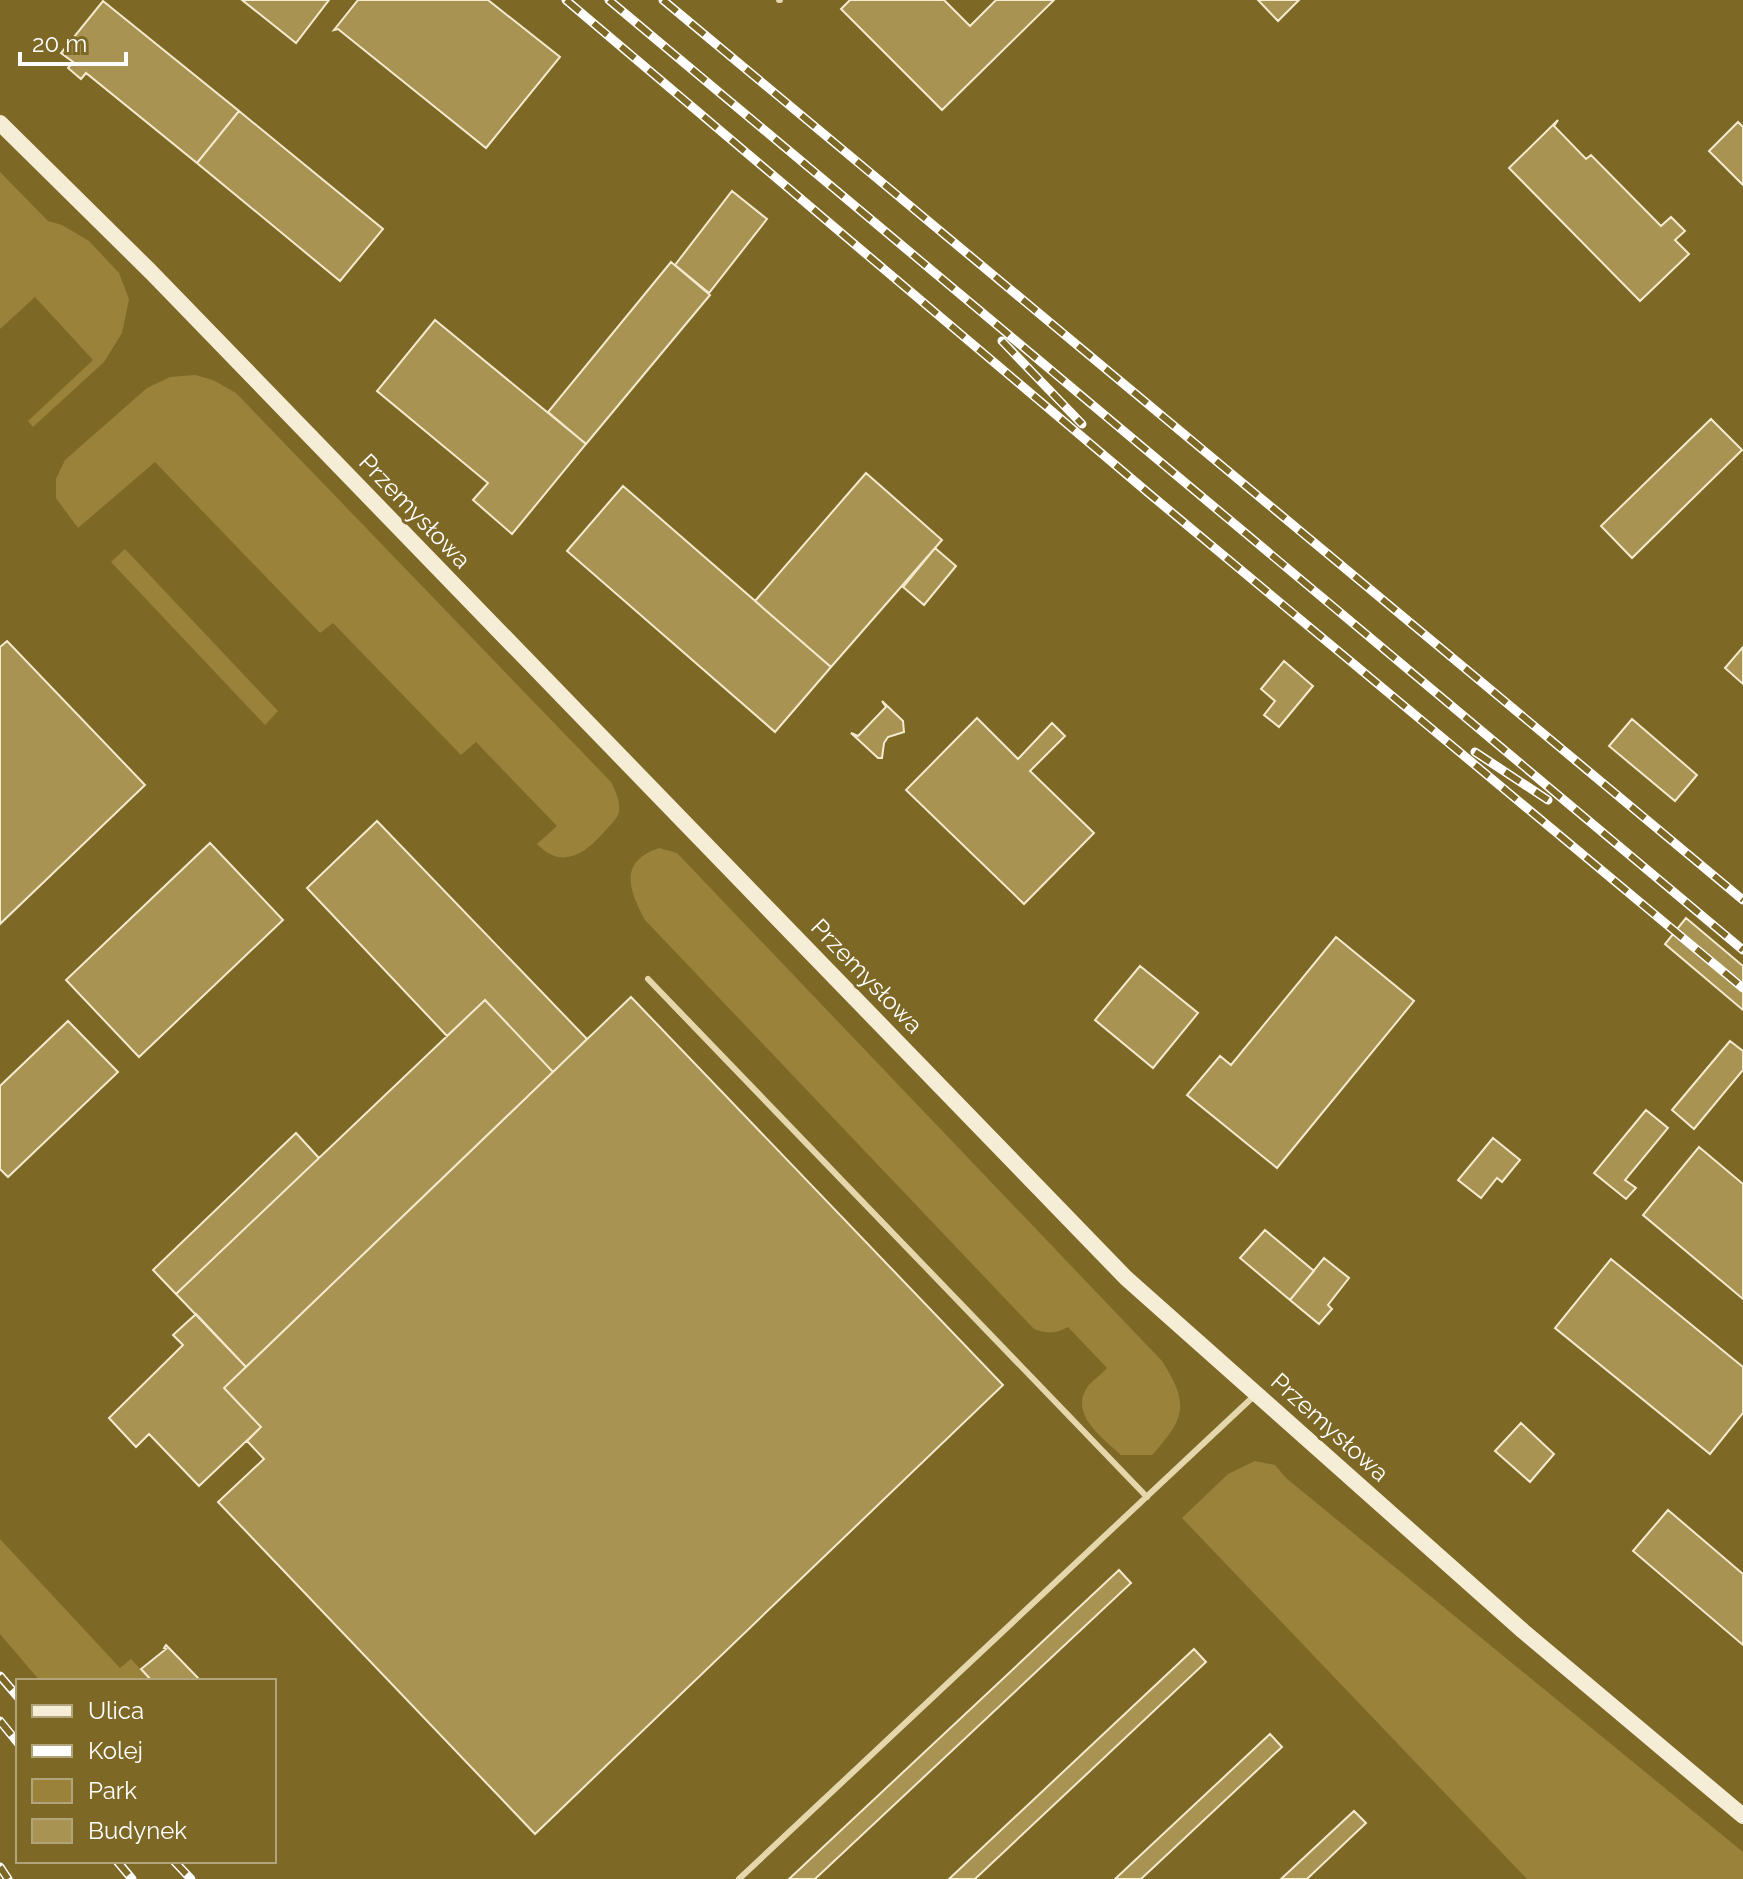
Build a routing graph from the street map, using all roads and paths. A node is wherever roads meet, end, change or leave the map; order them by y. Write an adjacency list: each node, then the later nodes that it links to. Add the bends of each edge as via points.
1 (0, 123): 3 (street, Przemysłowa, via 151,272 1126,1278)
2 (648, 979): 4 (lane)
3 (1257, 1394): 4 (lane); 5 (street, Przemysłowa, via 1523,1631)
4 (1147, 1497): 6 (lane)
5 (1743, 1816)
6 (739, 1879)

